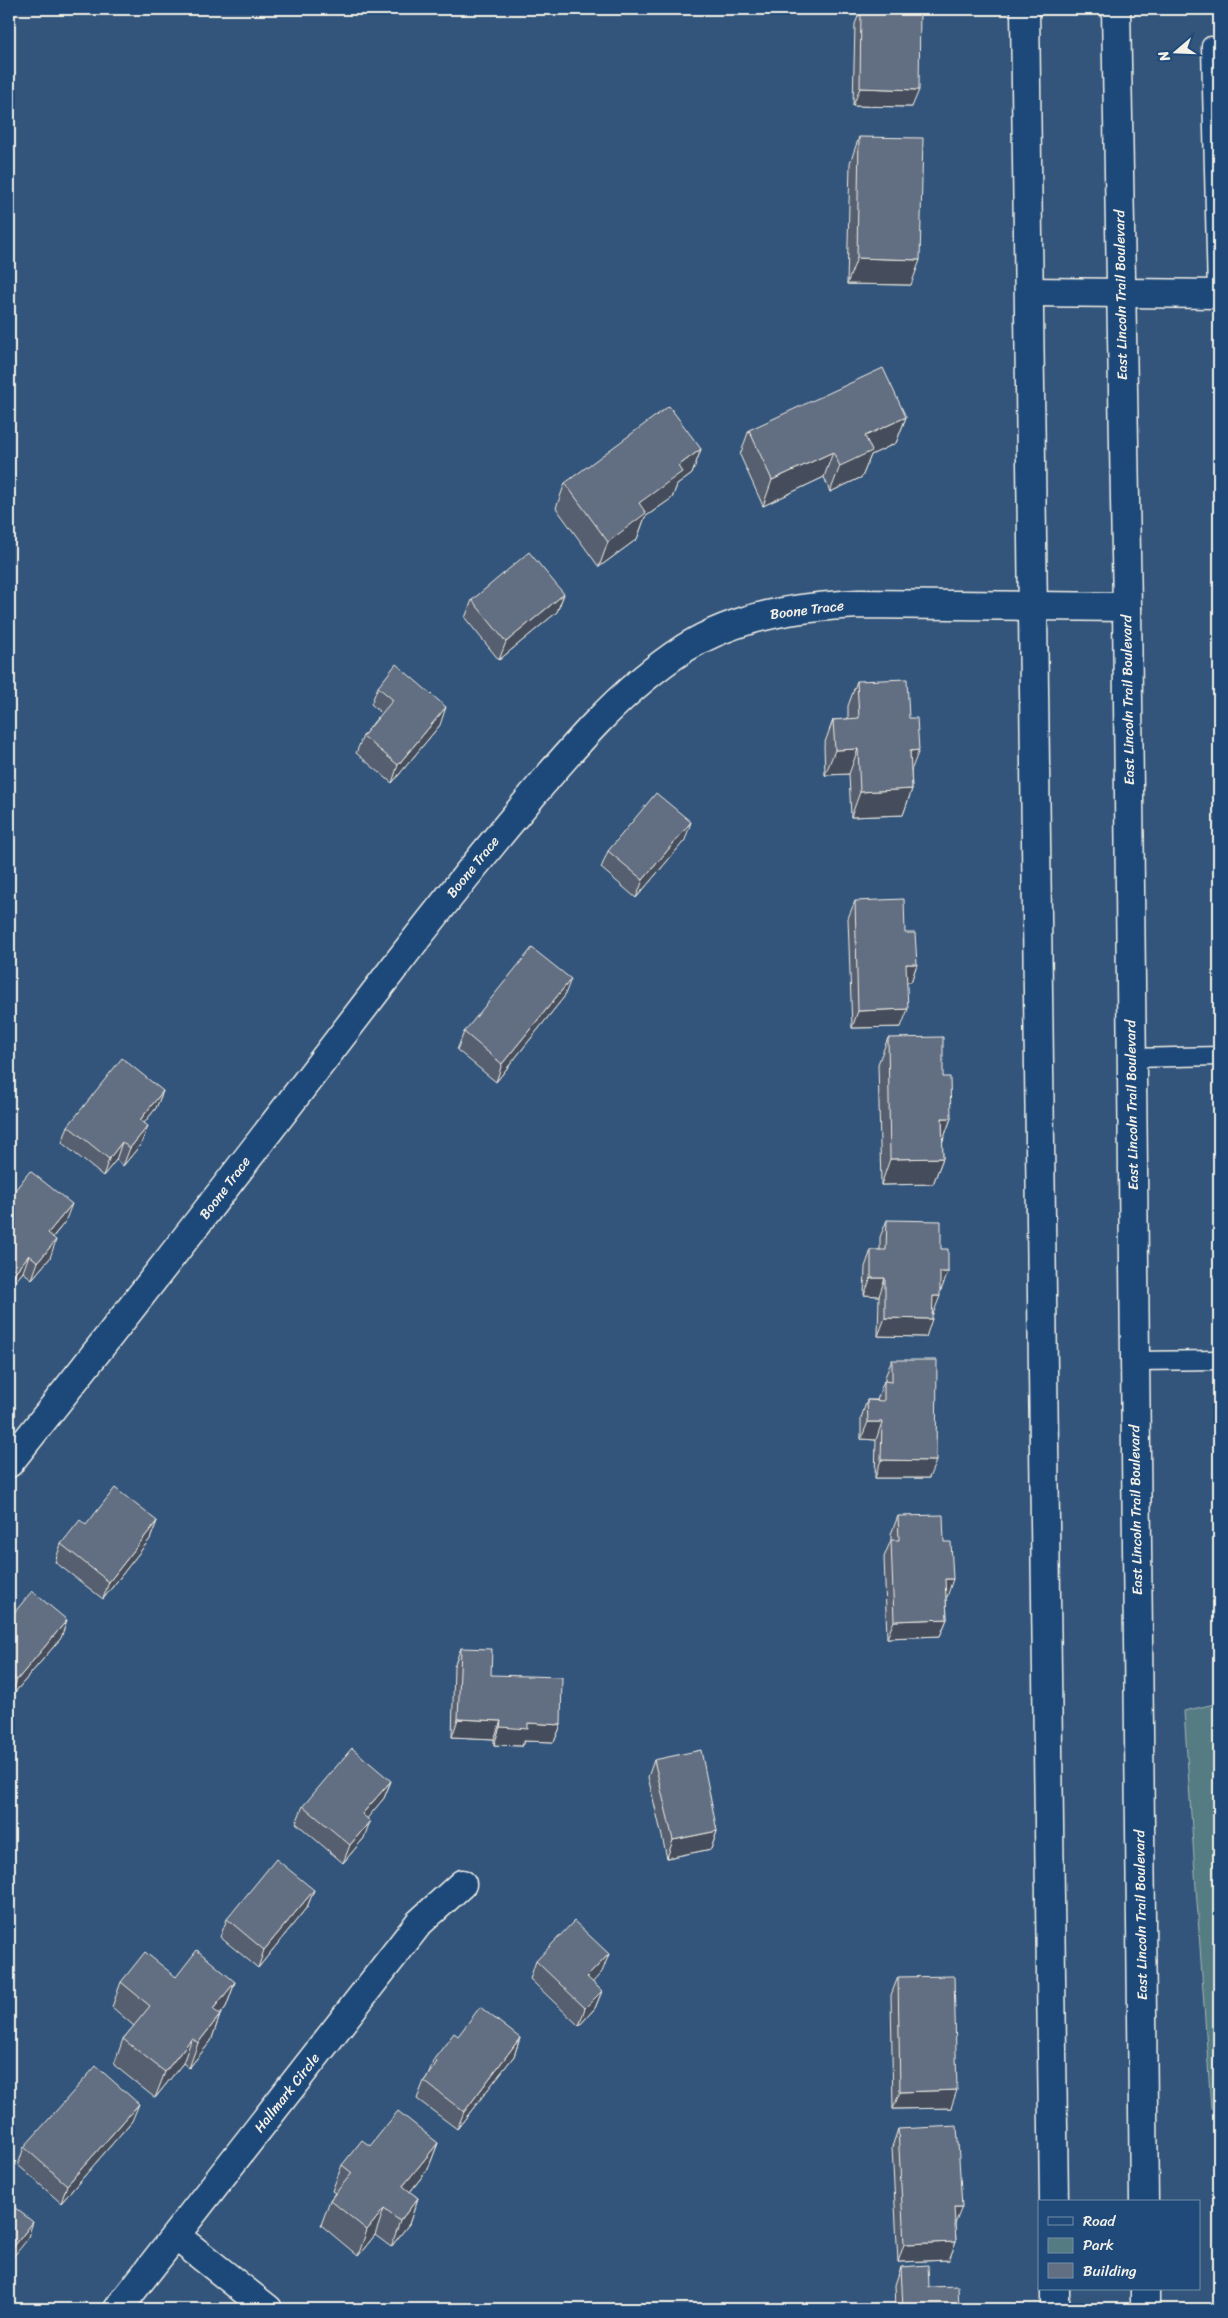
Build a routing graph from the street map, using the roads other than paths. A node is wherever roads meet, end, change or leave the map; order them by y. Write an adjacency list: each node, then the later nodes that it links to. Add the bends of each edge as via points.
1 (1026, 9): 4 (street)
2 (1116, 9): 5 (street, East Lincoln Trail Boulevard)
3 (1211, 46): 6 (lane)
4 (1030, 292): 5 (street); 7 (street)
5 (1121, 294): 6 (street); 8 (street, East Lincoln Trail Boulevard)
6 (1218, 294)
7 (1033, 606): 8 (street, Boone Trace); 13 (street, Boone Trace, via 859,604 773,612 720,630 687,647 647,676 571,748 458,885); 15 (street)
8 (1127, 607): 10 (street, East Lincoln Trail Boulevard)
9 (1219, 1056): 10 (lane)
10 (1132, 1058): 12 (street, East Lincoln Trail Boulevard)
11 (1219, 1360): 12 (lane)
12 (1135, 1361): 16 (street, East Lincoln Trail Boulevard)
13 (9, 1463)
14 (462, 1884): 17 (street, Hallmark Circle, via 419,1923)
15 (1054, 2200)
16 (1144, 2200)
17 (176, 2236): 20 (street, Hallmark Circle); 21 (street)
18 (1055, 2290): 22 (street)
19 (1145, 2290): 23 (street)
20 (118, 2309)
21 (268, 2309)
22 (1055, 2309)
23 (1145, 2309)

